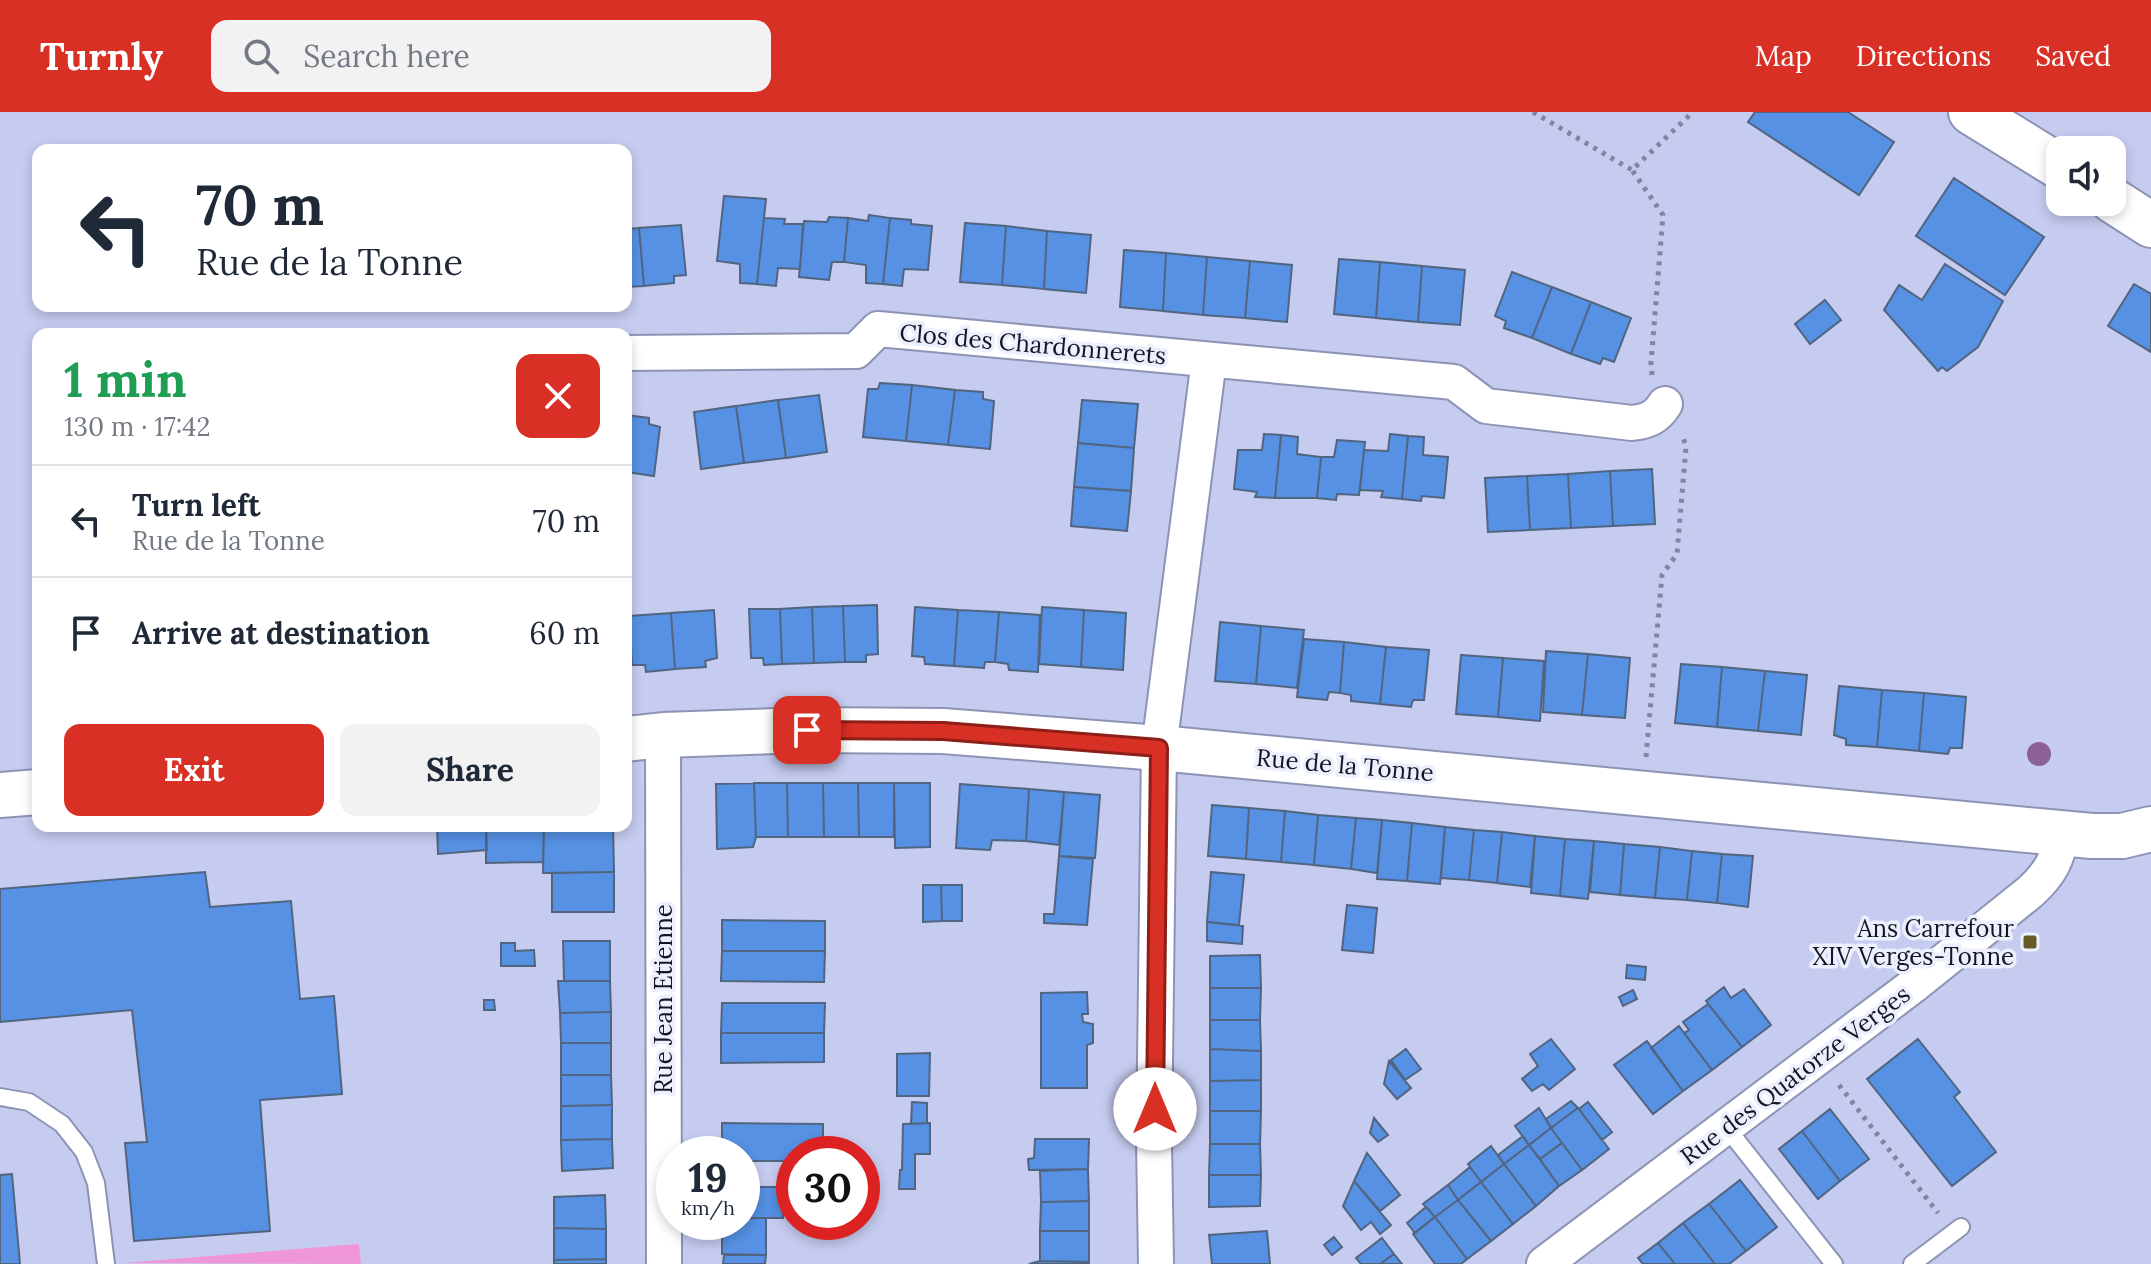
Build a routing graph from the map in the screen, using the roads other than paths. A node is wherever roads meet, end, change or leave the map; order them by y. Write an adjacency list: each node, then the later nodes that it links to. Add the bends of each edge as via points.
1 (1971, 112): 2 (street)
2 (2046, 158)
3 (632, 353): 4 (street, Clos des Chardonnerets, via 856,351 878,329)
4 (1209, 360): 5 (street, Clos des Chardonnerets, via 1454,382 1486,406 1632,423 1647,421); 7 (street)
5 (1665, 404)
6 (644, 737): 7 (street, Rue de la Tonne, via 943,731); 16 (street, Rue Jean Etienne)
7 (1159, 748): 11 (street, Rue de la Tonne); 17 (street)
8 (32, 792): 9 (street)
9 (0, 795)
10 (2151, 829): 11 (street, via 2122,836)
11 (2062, 832): 13 (street, Rue des Quatorze Verges, via 2059,856 2048,875 1914,985)
12 (0, 1097): 15 (lane, via 29,1102 62,1124 84,1152 96,1183)
13 (1726, 1127): 18 (street, Rue des Quatorze Verges); 19 (lane)
14 (1957, 1230): 20 (lane)
15 (106, 1264)
16 (664, 1264)
17 (1156, 1264)
18 (1544, 1264)
19 (1834, 1264)
20 (1912, 1264)

